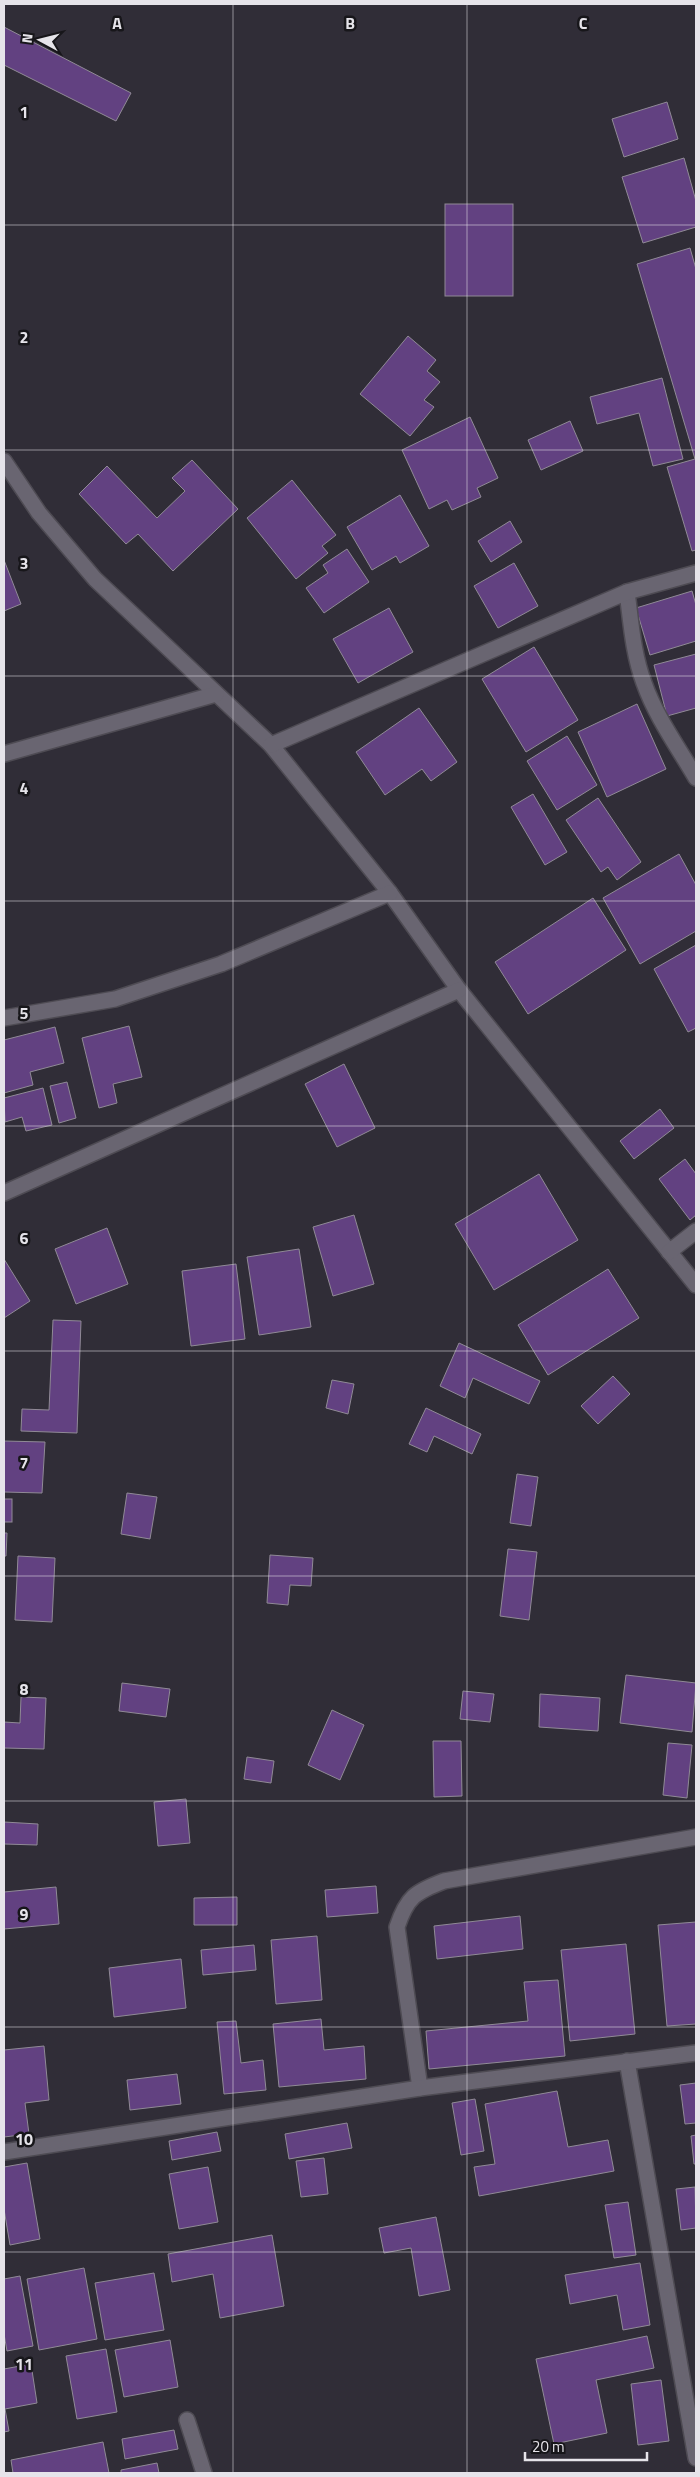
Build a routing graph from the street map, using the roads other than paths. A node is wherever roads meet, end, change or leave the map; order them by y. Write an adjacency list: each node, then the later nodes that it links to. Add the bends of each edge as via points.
1 (4, 461): 4 (street, via 39,513 95,579)
2 (696, 574): 3 (street)
3 (627, 592): 5 (street); 7 (street, via 636,656 644,683 663,723)
4 (216, 694): 5 (street); 6 (street)
5 (271, 745): 8 (street)
6 (4, 754)
7 (696, 778)
8 (390, 893): 9 (street); 10 (street, via 221,964 115,999)
9 (458, 990): 11 (street); 13 (street)
10 (4, 1018)
11 (4, 1193)
12 (696, 1231): 13 (street)
13 (670, 1252): 14 (street)
14 (696, 1285)
15 (696, 1837): 18 (street, via 444,1881 419,1890 405,1905 397,1926)
16 (696, 2053): 17 (street)
17 (627, 2060): 18 (street); 21 (street)
18 (420, 2088): 19 (street)
19 (4, 2152)
20 (187, 2420): 22 (street)
21 (696, 2458)
22 (204, 2473)

